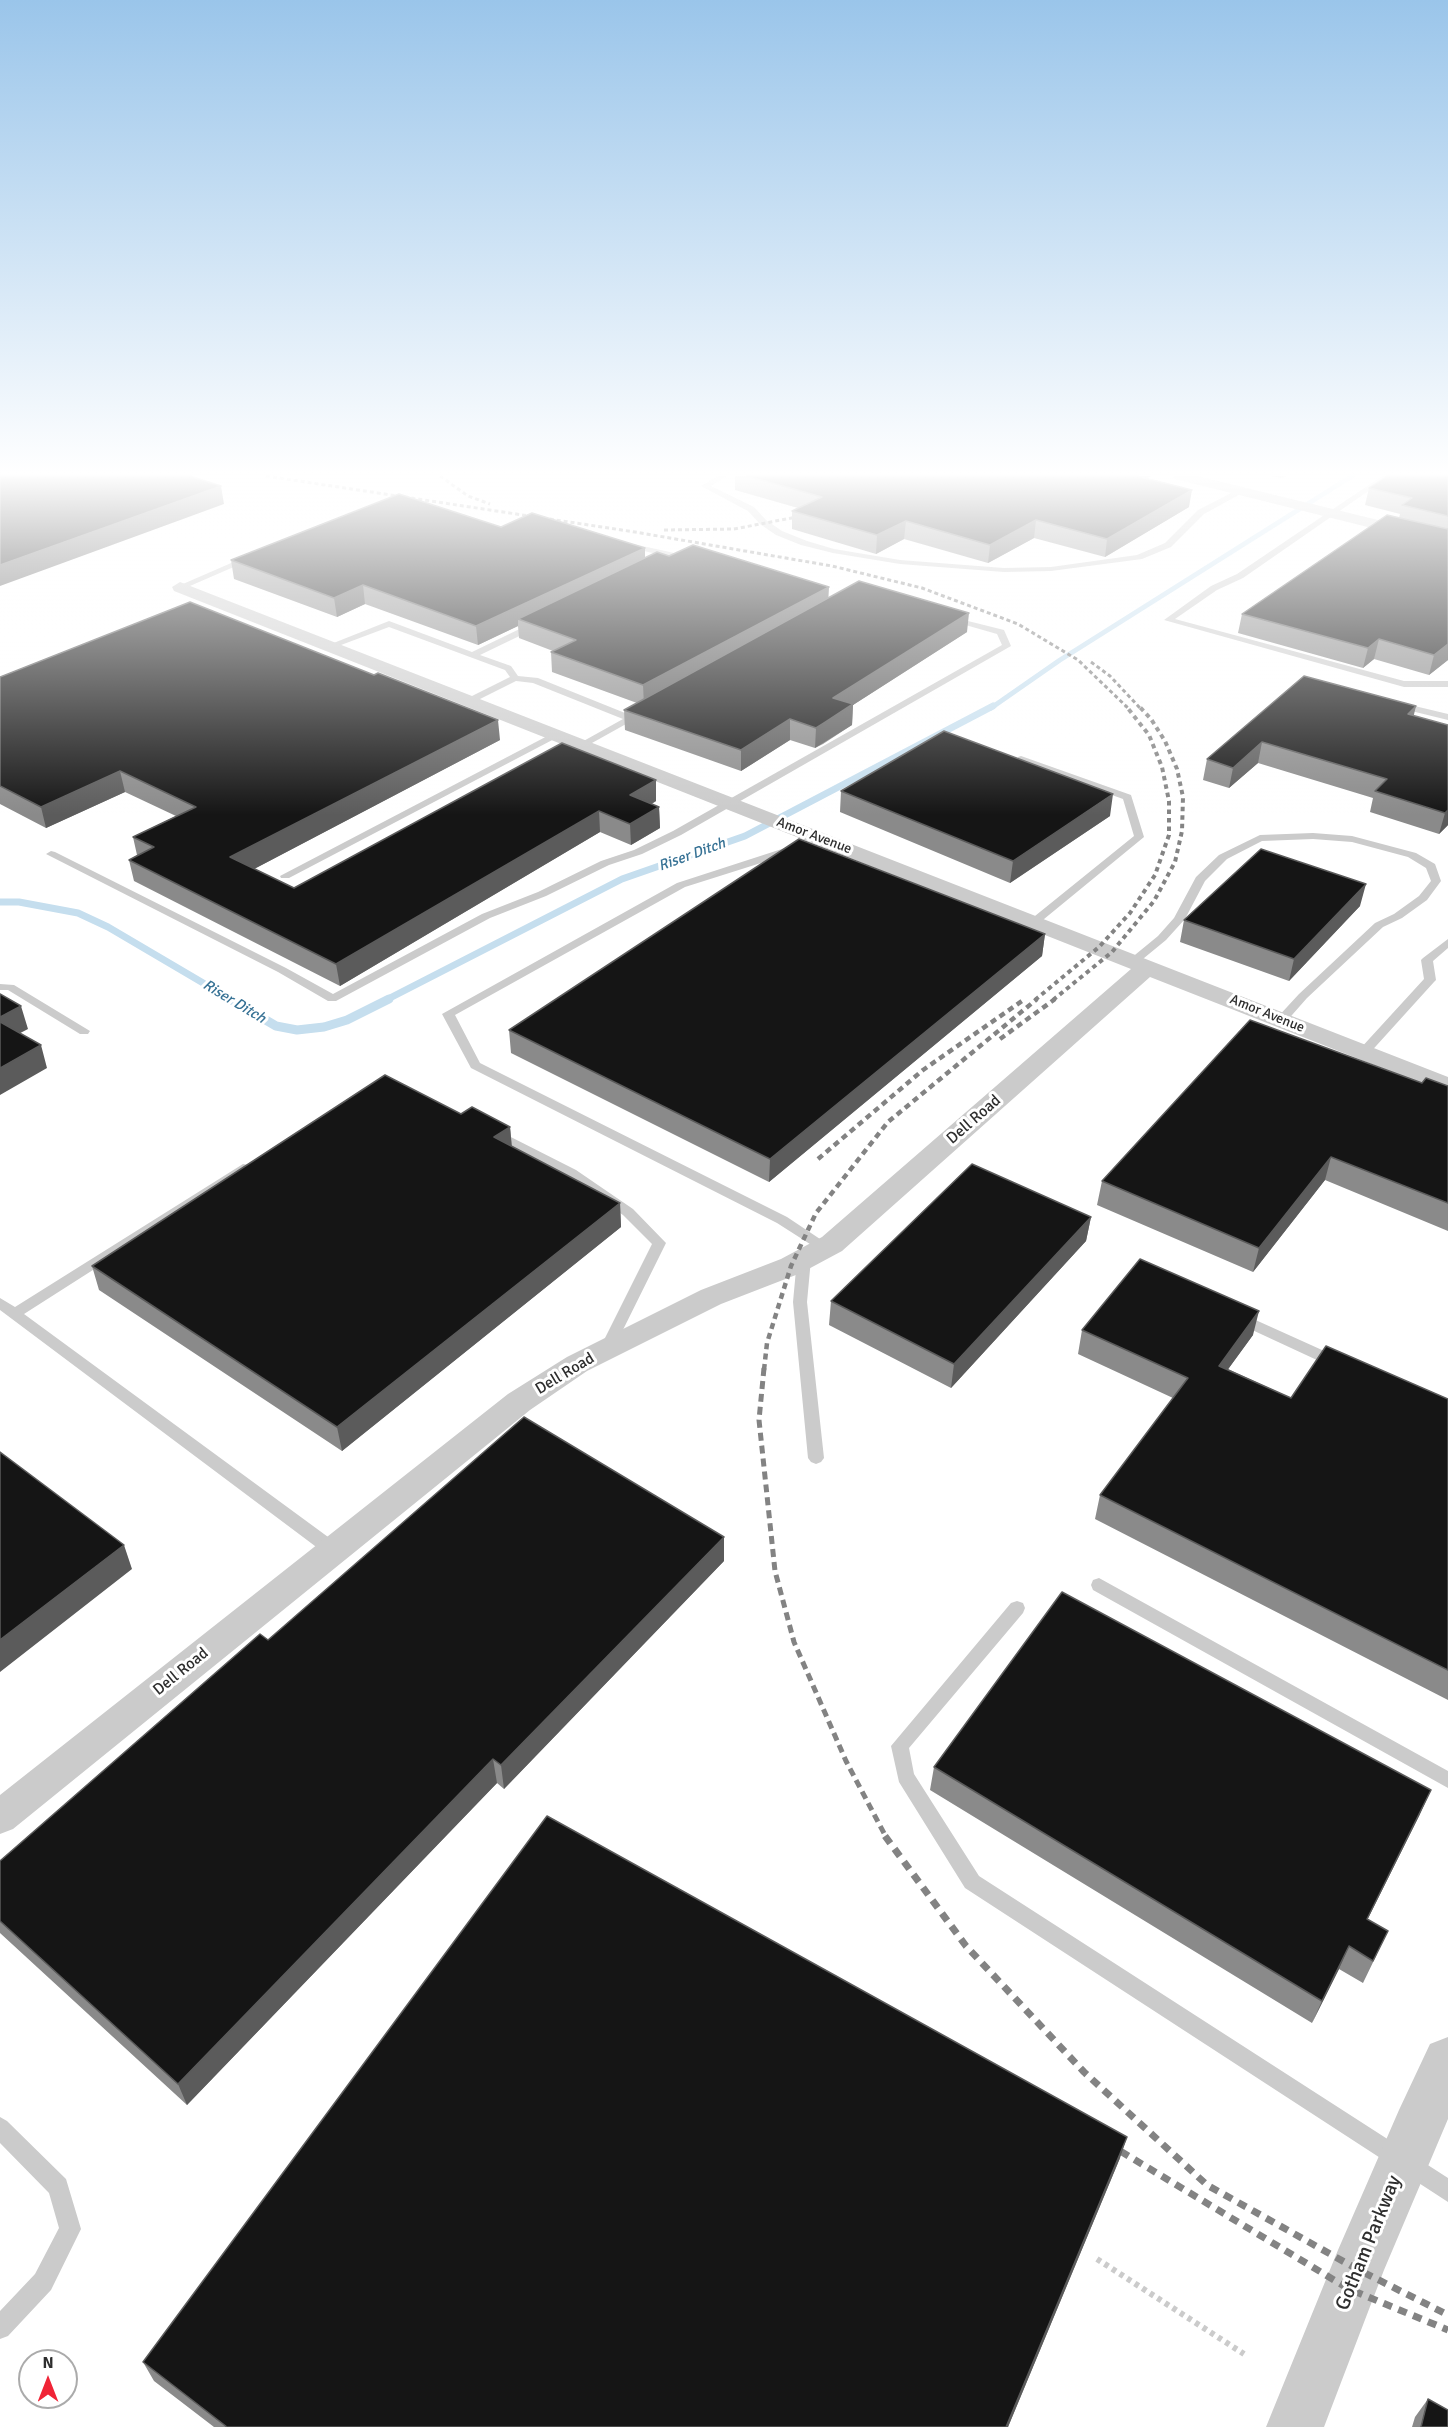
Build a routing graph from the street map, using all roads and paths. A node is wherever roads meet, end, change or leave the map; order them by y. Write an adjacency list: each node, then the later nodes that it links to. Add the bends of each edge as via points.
1 (203, 589): 3 (lane)
2 (1212, 589): 9 (lane, via 1168,620 1404,684)
3 (193, 595): 6 (street, Amor Avenue)
4 (946, 617): 18 (lane, via 1001,632 1007,646)
5 (545, 620): 7 (lane)
6 (330, 646): 7 (lane, via 389,624); 10 (street, Amor Avenue)
7 (472, 655): 8 (lane, via 508,668)
8 (515, 678): 10 (lane); 14 (lane, via 535,680)
9 (1448, 684)
10 (469, 701): 15 (street, Amor Avenue)
11 (1383, 701): 13 (lane)
12 (650, 708): 14 (lane)
13 (1448, 717)
14 (631, 718): 16 (lane)
15 (555, 735): 16 (street, Amor Avenue); 21 (lane)
16 (583, 745): 18 (street, Amor Avenue)
17 (1022, 759): 22 (lane, via 1127,797 1139,837)
18 (730, 803): 19 (street, Amor Avenue); 20 (lane, via 638,852 486,916 332,999)
19 (813, 836): 22 (street, Amor Avenue); 32 (lane, via 779,855 681,885 448,1014 475,1065 782,1220)
20 (51, 854)
21 (285, 876)
22 (1034, 922): 24 (street, Amor Avenue)
23 (1448, 942): 28 (lane, via 1427,960 1430,980)
24 (1141, 964): 26 (street, Amor Avenue); 26 (lane, via 1179,919 1200,879 1223,857 1260,838 1352,839 1412,855 1431,866 1436,881 1423,898 1379,925); 32 (street, Dell Road, via 878,1205)
25 (0, 987): 27 (lane, via 10,987)
26 (1281, 1020): 28 (street, Amor Avenue)
27 (84, 1031)
28 (1364, 1053): 29 (street, Amor Avenue)
29 (1448, 1086)
30 (489, 1130): 36 (lane, via 571,1173 628,1212 659,1243)
31 (256, 1159): 35 (lane)
32 (814, 1253): 36 (street, Dell Road, via 711,1297); 38 (lane, via 800,1302)
33 (0, 1302): 35 (lane)
34 (1227, 1312): 37 (lane)
35 (15, 1314): 39 (lane)
36 (606, 1350): 39 (street, Dell Road, via 519,1402)
37 (1353, 1370)
38 (816, 1458)
39 (333, 1550): 43 (street, Dell Road)
40 (1099, 1585): 42 (lane)
41 (1017, 1608): 46 (lane, via 900,1746 905,1776 972,1882)
42 (1448, 1780)
43 (0, 1817)
44 (1448, 2062): 46 (street, Gotham Parkway)
45 (0, 2128): 49 (lane, via 58,2187 70,2229 43,2282)
46 (1403, 2161): 47 (lane); 51 (street, Gotham Parkway)
47 (1448, 2191)
48 (1097, 2259): 50 (path)
49 (0, 2328)
50 (1244, 2354)
51 (1295, 2427)

